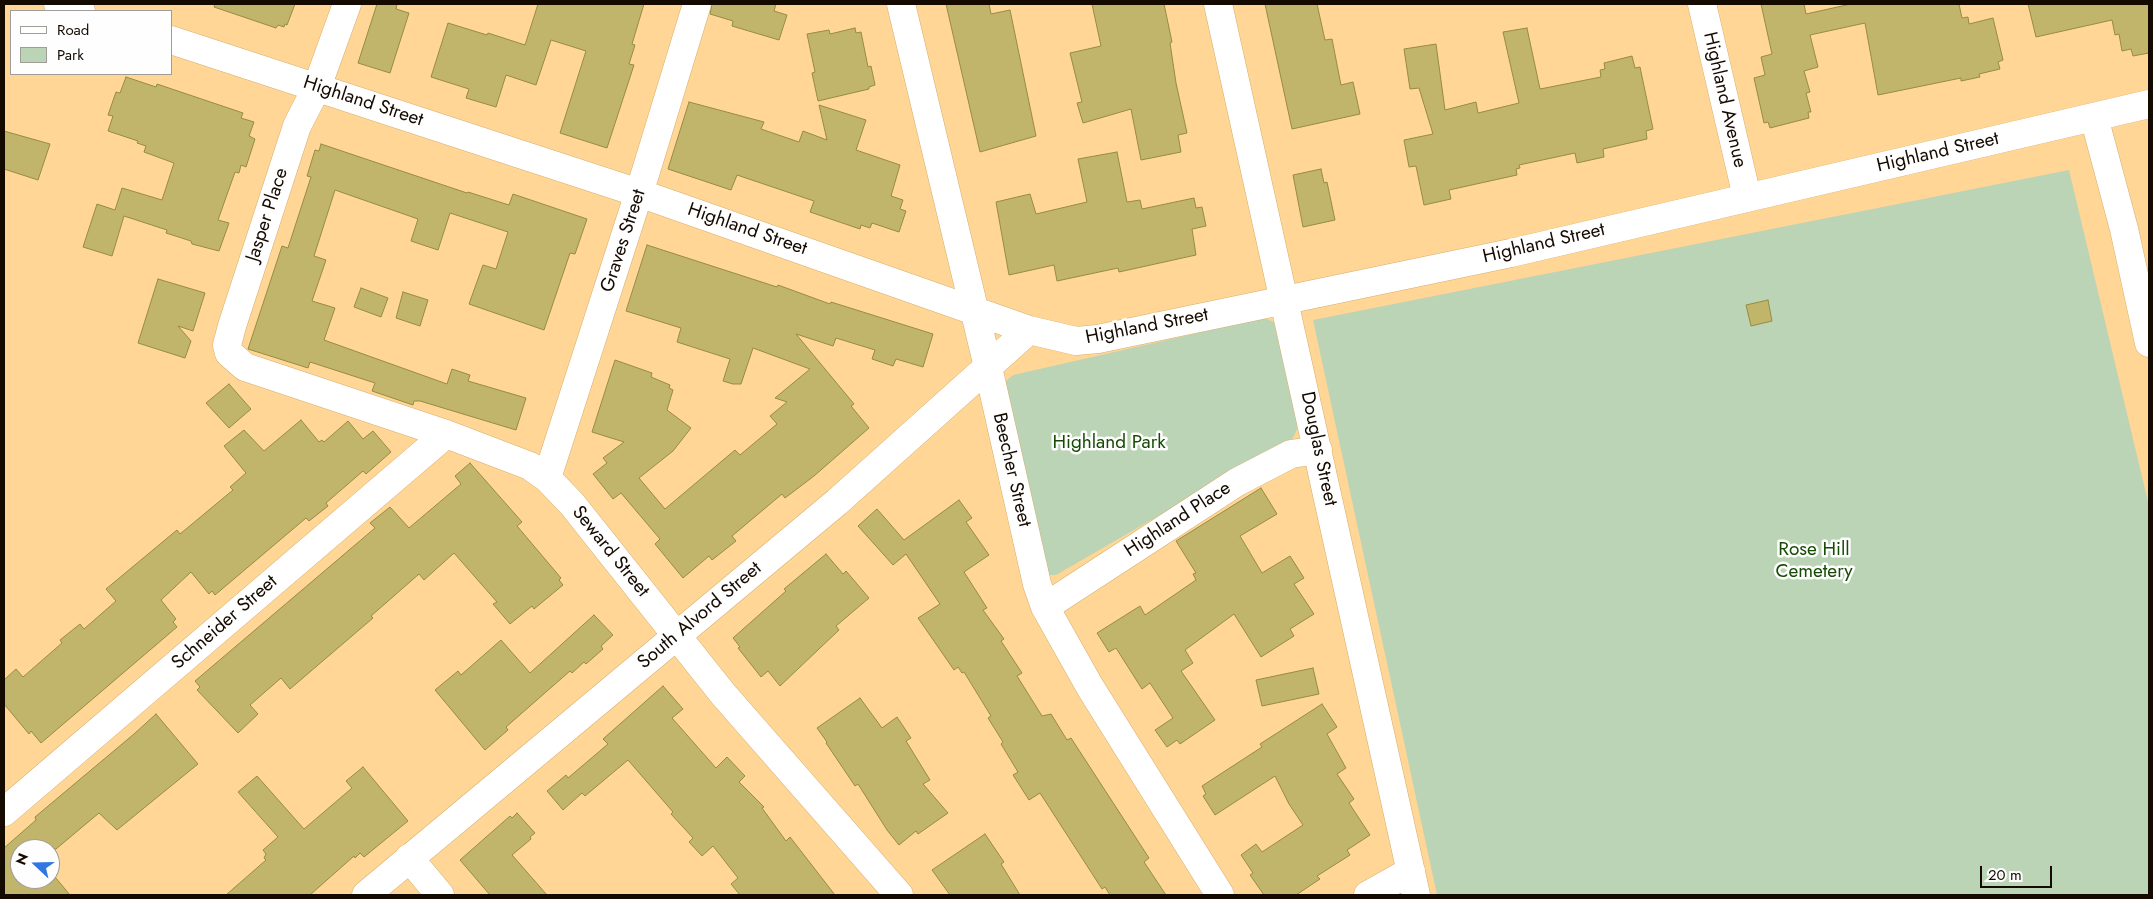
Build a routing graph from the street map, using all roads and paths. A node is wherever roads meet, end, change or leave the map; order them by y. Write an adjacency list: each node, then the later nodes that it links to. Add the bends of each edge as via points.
1 (58, 4): 7 (street)
2 (346, 4): 9 (street, Jasper Place)
3 (697, 4): 12 (street, Graves Street)
4 (901, 4): 15 (street, Beecher Street)
5 (1218, 4): 14 (street, Douglas Street)
6 (1702, 4): 13 (street, Highland Avenue)
7 (78, 10)
8 (172, 40): 9 (street, Highland Street)
9 (317, 87): 12 (street, Highland Street); 18 (street, Jasper Place, via 297,126)
10 (2149, 104): 11 (street, Highland Street)
11 (2094, 117): 13 (street, Highland Street); 17 (street, via 2124,229)
12 (639, 192): 15 (street, Highland Street); 22 (street, Graves Street)
13 (1746, 197): 14 (street, Highland Street)
14 (1285, 300): 16 (street, Highland Street, via 1098,339 1076,341); 21 (street, Douglas Street)
15 (974, 310): 16 (street, Highland Street); 19 (street, Beecher Street)
16 (1029, 330): 19 (street, South Alvord Street)
17 (2149, 343)
18 (227, 345): 20 (street, Seward Street, via 229,353 245,367)
19 (988, 367): 23 (street, Beecher Street); 24 (street, South Alvord Street, via 837,502)
20 (446, 434): 22 (street, Seward Street, via 530,466); 25 (street, Schneider Street)
21 (1318, 450): 23 (street, Highland Place, via 1292,454 1237,482); 27 (street, Douglas Street)
22 (547, 478): 24 (street, Seward Street, via 572,504)
23 (1045, 607): 31 (street, Beecher Street, via 1090,687)
24 (676, 635): 26 (street, South Alvord Street); 30 (street, Seward Street, via 723,694)
25 (4, 812)
26 (409, 858): 28 (street, South Alvord Street); 29 (street)
27 (1413, 883): 32 (street)
28 (366, 895)
29 (440, 895)
30 (899, 895)
31 (1220, 895)
32 (1368, 895)

